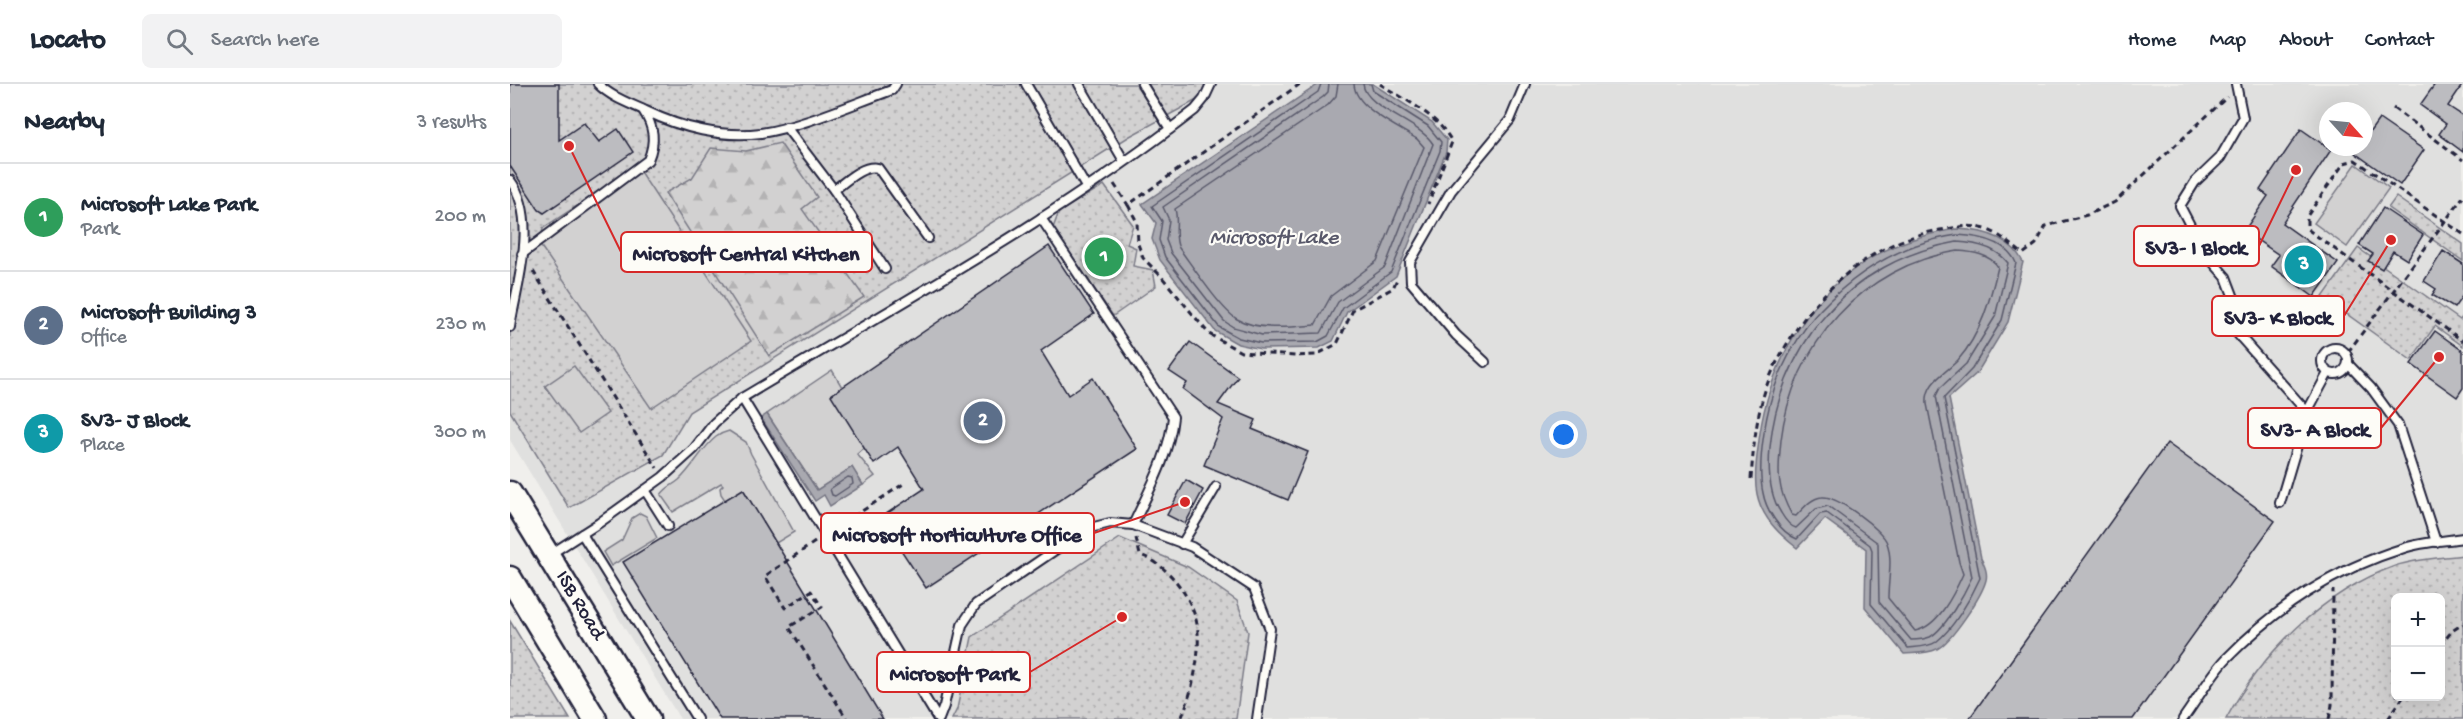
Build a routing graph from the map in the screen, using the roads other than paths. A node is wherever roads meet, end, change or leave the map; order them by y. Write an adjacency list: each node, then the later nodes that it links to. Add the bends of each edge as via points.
1 (598, 84): 10 (lane)
2 (903, 84): 9 (lane)
3 (1026, 84): 15 (lane)
4 (1079, 84): 13 (lane)
5 (1142, 84): 12 (lane)
6 (1210, 84): 12 (lane, via 1195,110)
7 (1525, 84): 22 (lane, via 1510,120 1451,191 1410,262 1412,282 1456,335)
8 (2236, 86): 26 (lane, via 2243,118 2220,158 2195,182 2180,206 2204,252 2226,278 2235,298 2228,322)
9 (894, 87): 11 (lane)
10 (642, 109): 11 (lane, via 714,133 760,133); 19 (lane, via 653,131 648,160)
11 (786, 127): 16 (lane)
12 (1170, 129): 13 (lane)
13 (1124, 161): 15 (lane)
14 (510, 180): 19 (lane, via 524,214)
15 (1086, 187): 17 (lane)
16 (834, 190): 18 (lane, via 864,169 878,168); 20 (lane)
17 (1041, 218): 25 (lane); 31 (lane, via 1173,417 1162,462)
18 (928, 238)
19 (522, 254): 21 (lane)
20 (885, 269)
21 (510, 327)
22 (1485, 362)
23 (2348, 364): 24 (lane, via 2338,374); 24 (lane, via 2347,354 2333,347 2324,353 2322,364); 35 (lane, via 2398,425)
24 (2328, 373): 26 (lane)
25 (742, 398): 28 (lane, via 714,423 694,449); 42 (lane)
26 (2307, 412): 30 (lane)
27 (1216, 487): 36 (lane)
28 (645, 490): 32 (lane); 33 (lane)
29 (510, 493): 37 (main road, ISB Road)
30 (2280, 503)
31 (1133, 525): 36 (lane); 42 (lane, via 1110,523 1086,529 976,604 962,625)
32 (668, 526)
33 (582, 534): 37 (lane); 41 (lane)
34 (2463, 538): 35 (lane)
35 (2436, 542): 44 (lane, via 2405,547 2333,576 2281,608 2225,661)
36 (1182, 544): 43 (lane, via 1254,588 1270,629)
37 (548, 556): 40 (main road, ISB Road)
38 (510, 578): 39 (main road)
39 (595, 719)
40 (648, 719)
41 (697, 719)
42 (939, 719)
43 (1257, 719)
44 (2183, 719)

